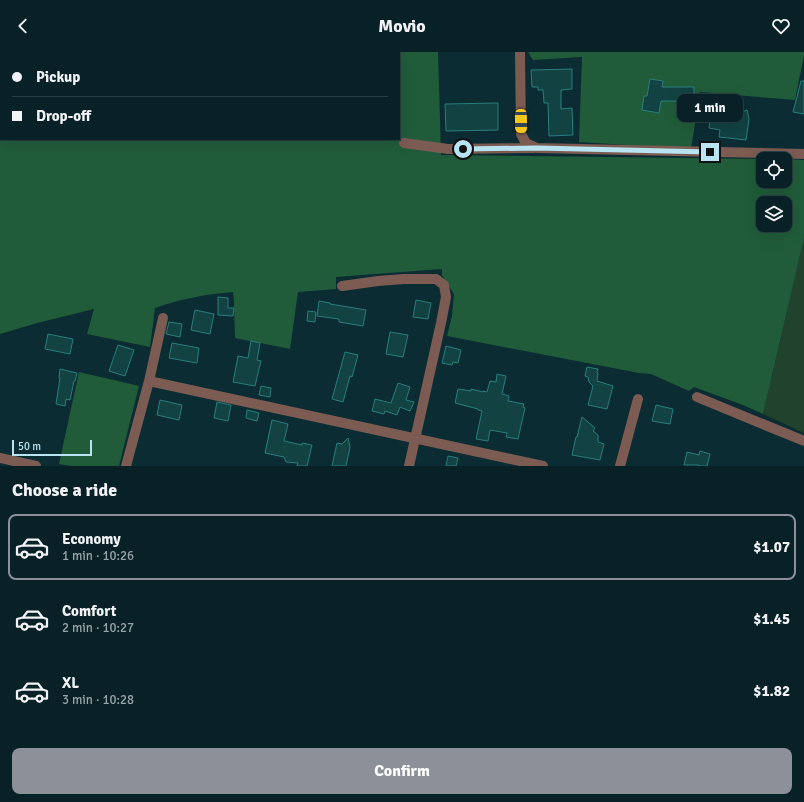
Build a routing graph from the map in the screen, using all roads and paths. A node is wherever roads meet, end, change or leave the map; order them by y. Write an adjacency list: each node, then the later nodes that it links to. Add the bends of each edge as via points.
1 (520, 52): 3 (street, via 521,134 526,143)
2 (404, 143): 3 (street, via 448,149)
3 (537, 148): 4 (street)
4 (804, 154)
5 (342, 286): 10 (street, via 404,279 436,279 444,285 446,297)
6 (164, 318): 7 (street)
7 (149, 382): 10 (street); 14 (street)
8 (697, 397): 11 (street)
9 (638, 399): 17 (street)
10 (415, 439): 15 (street); 16 (street)
11 (804, 441)
12 (0, 458): 13 (street)
13 (36, 466)
14 (126, 466)
15 (409, 466)
16 (543, 466)
17 (620, 466)

